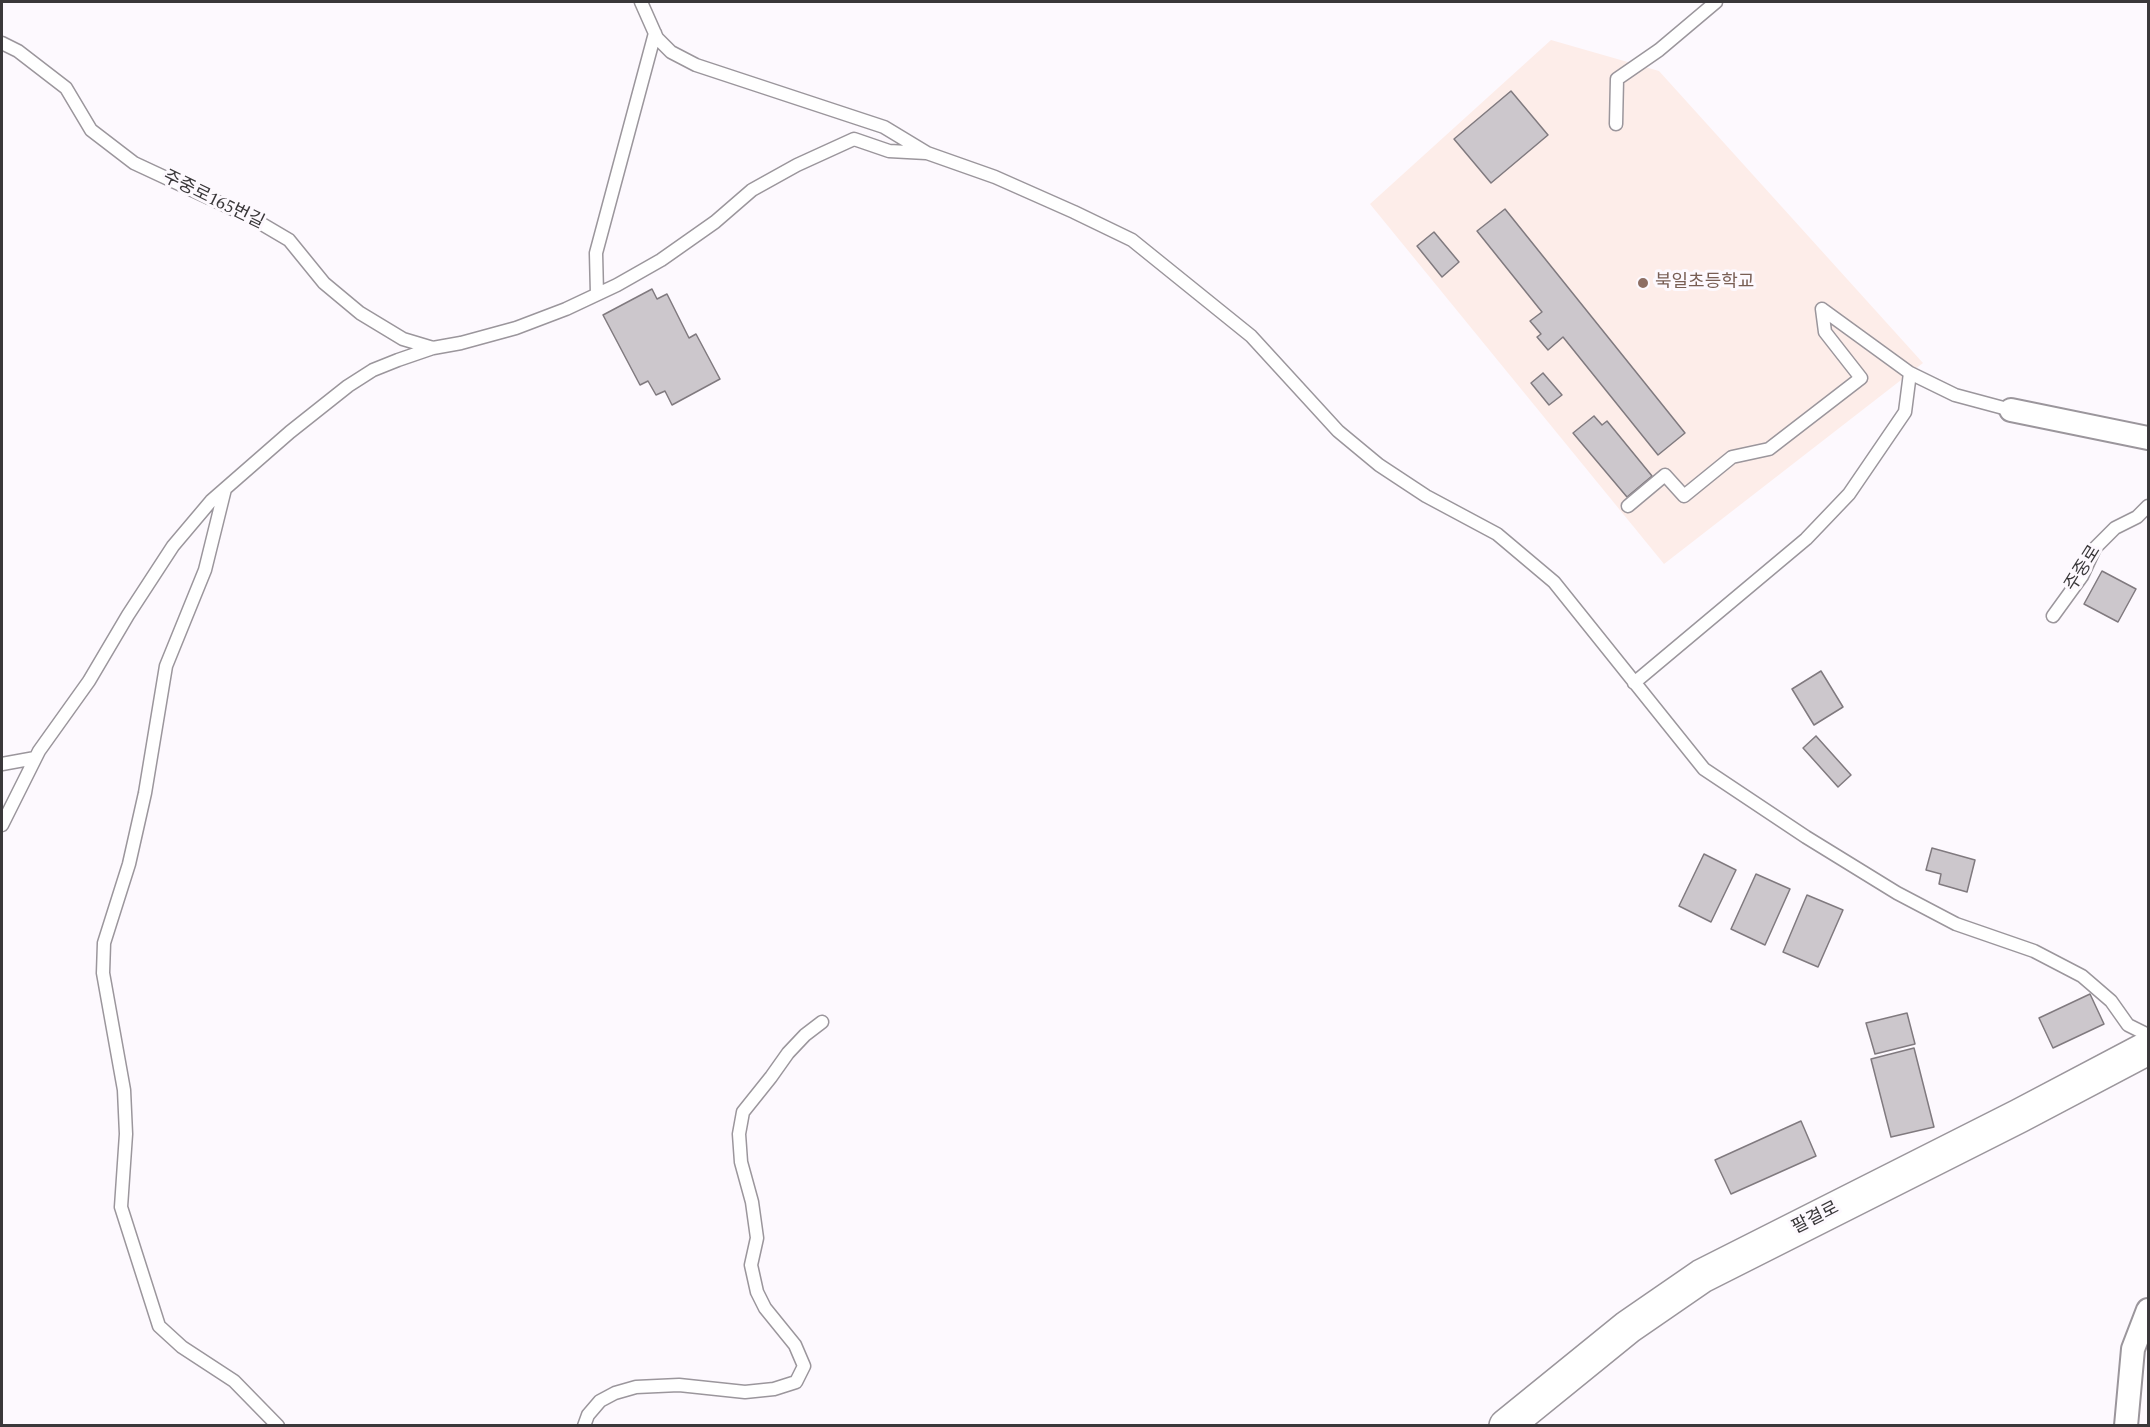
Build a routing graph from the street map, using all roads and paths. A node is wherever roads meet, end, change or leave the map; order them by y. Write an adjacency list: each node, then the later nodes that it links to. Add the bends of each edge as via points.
1 (641, 2): 3 (lane)
2 (1716, 2): 5 (lane, via 1617,79)
3 (655, 33): 6 (lane, via 671,52 696,65 884,127); 7 (lane, via 596,253)
4 (2, 43): 8 (lane, 주중로165번길, via 66,88 91,130 134,163 250,217 289,240 324,283 360,313 403,339)
5 (1616, 124)
6 (927, 153): 7 (lane, via 889,151 854,139 752,190 670,253); 16 (lane, via 995,177 1132,240 1251,336 1338,431 1379,465 1426,496 1497,534 1554,582)
7 (597, 294): 8 (lane, via 516,328)
8 (433, 348): 12 (lane, via 382,367 348,386)
9 (1910, 373): 10 (lane, via 1955,395); 13 (lane, via 1822,309 1825,332 1860,378 1768,449 1732,457 1684,496 1665,475); 16 (lane, via 1905,411 1849,494 1806,539)
10 (2011, 410): 11 (street)
11 (2148, 438)
12 (226, 488): 17 (lane, via 174,546); 24 (lane, via 204,570 166,666 141,813 104,943 103,973 124,1090 126,1134 121,1207 159,1326 182,1347 234,1382)
13 (1628, 506)
14 (2148, 506): 15 (lane, 주중로, via 2137,517 2115,528 2095,548 2082,576)
15 (2053, 616)
16 (1634, 683): 21 (lane, via 1704,769 1897,893 1956,924 2034,951 2082,976 2111,1001 2128,1025)
17 (35, 758): 18 (lane); 19 (lane)
18 (2, 764)
19 (2, 825)
20 (822, 1022): 25 (lane, via 788,1053 743,1112 739,1134 757,1238 751,1265 757,1292 795,1345 804,1365 796,1382 745,1392 679,1385 636,1387 600,1401)
21 (2148, 1035)
22 (2148, 1048): 26 (street, 팔결로, via 1702,1276 1628,1327)
23 (2148, 1310): 27 (street, via 2133,1349)
24 (278, 1425)
25 (584, 1425)
26 (1506, 1425)
27 (2126, 1425)

